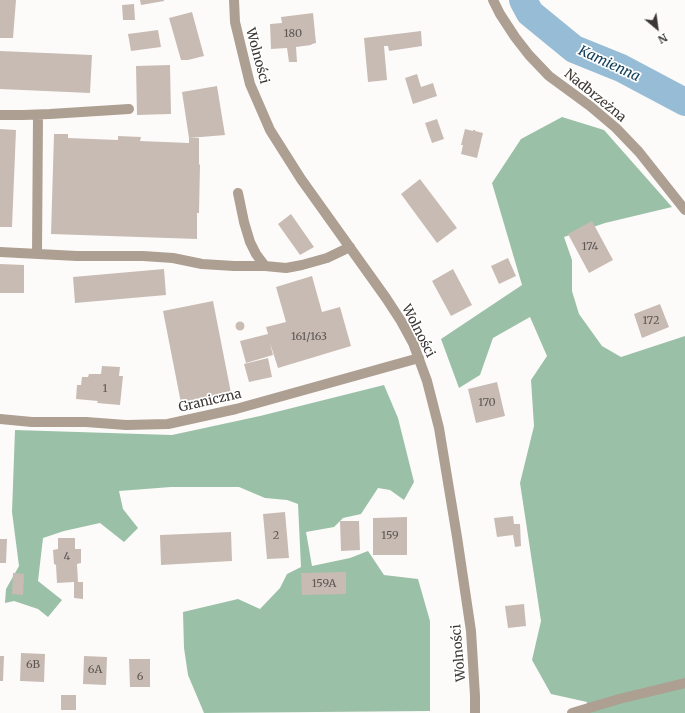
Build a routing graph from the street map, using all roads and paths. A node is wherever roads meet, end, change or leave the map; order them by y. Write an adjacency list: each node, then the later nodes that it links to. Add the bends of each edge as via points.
1 (234, 0): 8 (street, Wolności, via 235,22 250,84 270,130 301,179)
2 (494, 0): 7 (street, Nadbrzeżna, via 515,37 549,76 616,128 639,152)
3 (128, 110): 5 (street)
4 (0, 115): 5 (street)
5 (38, 115): 10 (street)
6 (238, 193): 11 (street, via 250,242)
7 (685, 210)
8 (350, 247): 11 (street, via 327,258 302,265 286,268); 12 (street, Wolności, via 401,321)
9 (0, 252): 10 (street)
10 (37, 254): 11 (street, via 143,256 173,258 202,264)
11 (265, 266)
12 (419, 358): 13 (street, Graniczna, via 236,410 168,424 126,425); 15 (street, Wolności, via 439,428 457,537 471,631)
13 (0, 419)
14 (685, 683): 16 (street)
15 (475, 713)
16 (572, 713)

